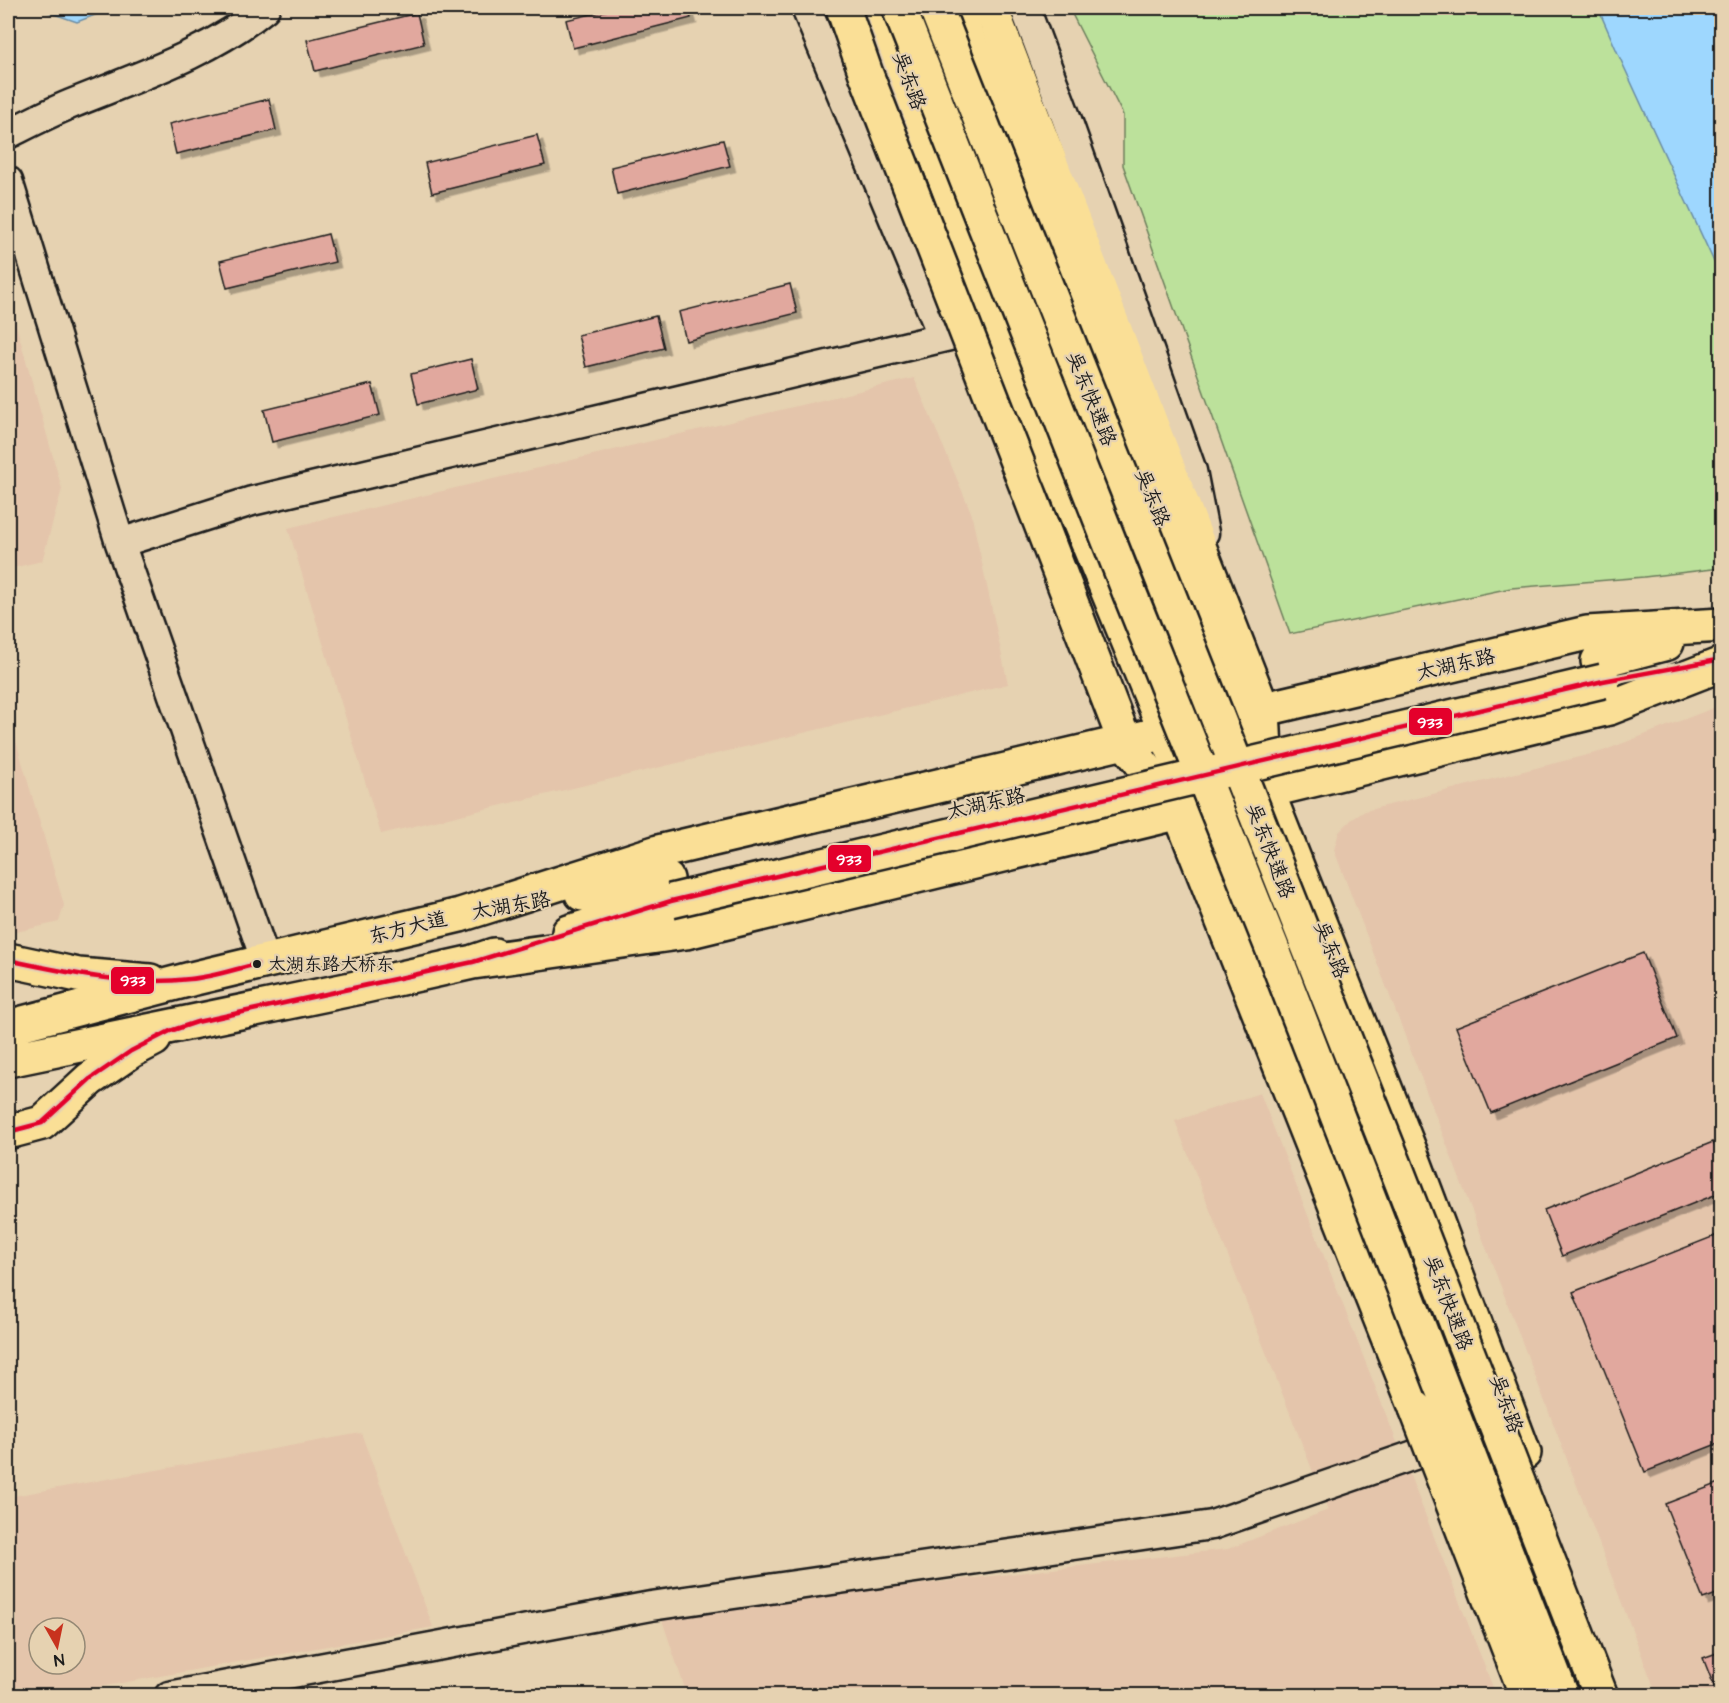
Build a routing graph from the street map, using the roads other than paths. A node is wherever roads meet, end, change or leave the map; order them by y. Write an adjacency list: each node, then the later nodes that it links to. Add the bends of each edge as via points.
1 (265, 8): 11 (street, via 201,50)
2 (806, 8): 14 (street)
3 (843, 8): 23 (main road, bridge)
4 (856, 8): 13 (street)
5 (882, 8): 13 (main road, 吴东路)
6 (899, 8): 42 (main road, 吴东快速路, bridge, via 1297,1012)
7 (936, 8): 43 (main road, 吴东快速路, bridge, via 1391,1154)
8 (956, 8): 21 (main road, 吴东路)
9 (991, 8): 16 (main road)
10 (1024, 8): 16 (street, via 1192,471)
11 (8, 134)
12 (8, 181): 15 (street)
13 (998, 324): 14 (street); 22 (main road, 吴东路)
14 (943, 337): 15 (street, via 252,501)
15 (120, 543): 29 (street)
16 (1214, 585): 21 (main road)
17 (1722, 625): 21 (main road, 太湖东路, via 1587,633)
18 (1722, 629): 26 (main road, 太湖东路, bridge)
19 (1722, 659): 26 (main road, 太湖东路, bridge, via 1603,681)
20 (1722, 664): 24 (main road, via 1609,708)
21 (1251, 713): 22 (main road, 太湖东路); 24 (main road, 吴东路)
22 (1166, 732): 23 (main road, 太湖东路); 25 (main road, 吴东路)
23 (1125, 742): 25 (main road); 27 (main road, 太湖东路, via 658,852)
24 (1268, 791): 25 (main road); 37 (main road, 吴东路)
25 (1188, 810): 30 (main road, via 686,932); 38 (main road, 吴东路); 40 (main road, bridge)
26 (669, 890): 27 (main road, 太湖东路); 30 (main road, 太湖东路)
27 (459, 915): 29 (main road, 东方大道)
28 (20, 962): 31 (main road, via 110,979); 33 (main road, via 38,969 47,979 50,993 47,1006 38,1017)
29 (266, 962): 31 (main road, 东方大道)
30 (473, 962): 32 (main road)
31 (191, 980): 33 (main road, 东方大道)
32 (197, 1022): 34 (main road); 35 (main road, via 131,1051 90,1079)
33 (20, 1024)
34 (23, 1057): 35 (main road, via 52,1057 63,1070 66,1087)
35 (57, 1109): 36 (main road, via 42,1123)
36 (8, 1132)
37 (1511, 1418): 38 (street); 44 (main road, 吴东路)
38 (1446, 1444): 39 (street, via 1212,1525 651,1606); 41 (main road, 吴东路)
39 (169, 1695)
40 (1527, 1695)
41 (1543, 1695)
42 (1562, 1695)
43 (1601, 1695)
44 (1617, 1695)

